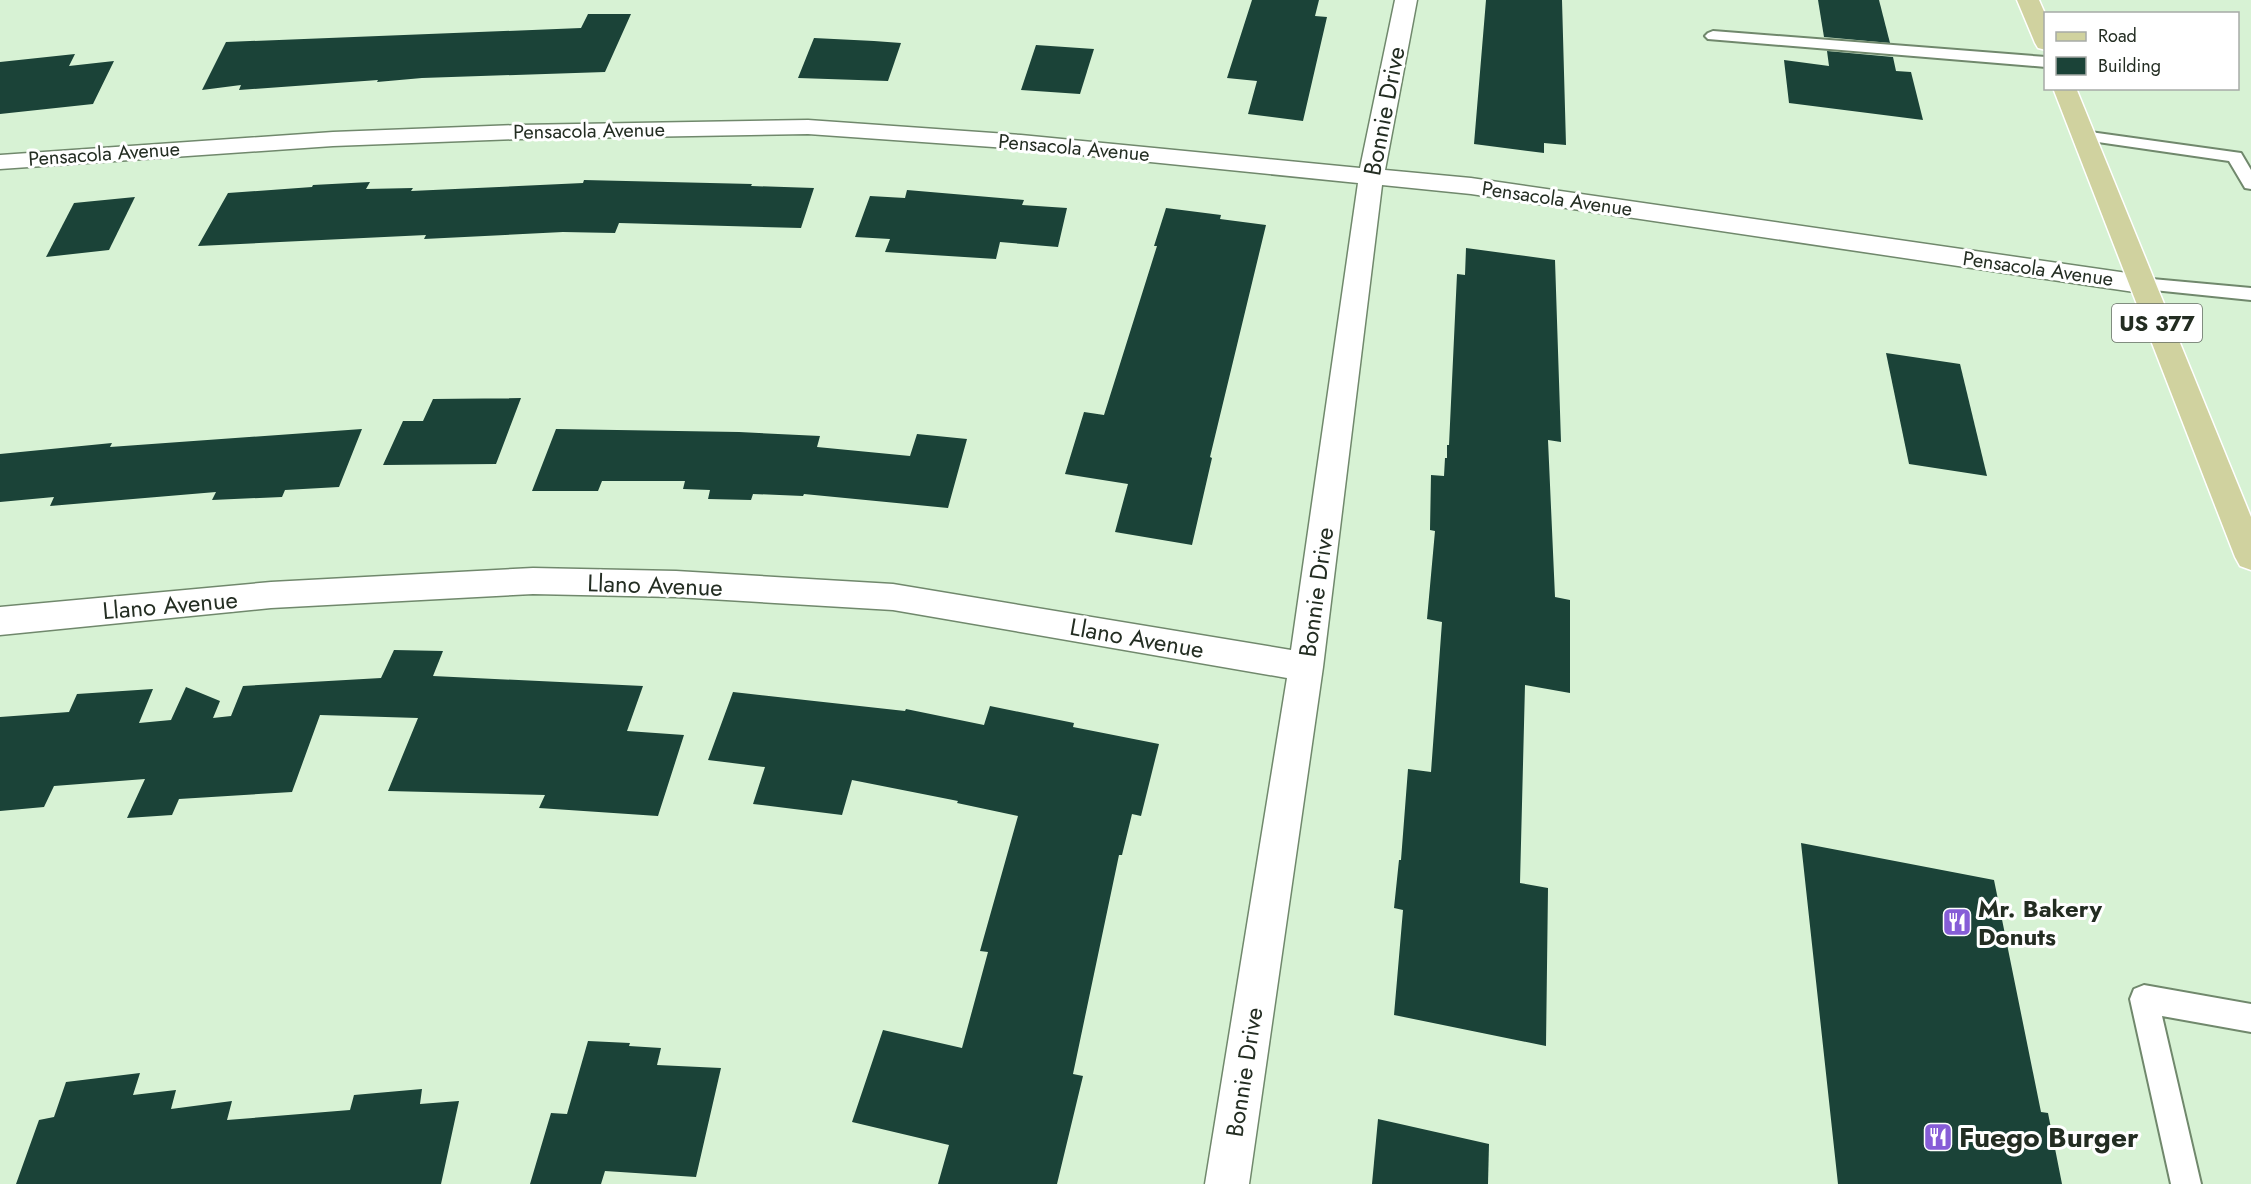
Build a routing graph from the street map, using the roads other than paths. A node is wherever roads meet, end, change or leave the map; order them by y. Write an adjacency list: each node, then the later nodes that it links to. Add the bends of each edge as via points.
1 (1406, 0): 9 (street, Bonnie Drive)
2 (2028, 0): 4 (main road)
3 (1713, 36): 5 (lane)
4 (2044, 38)
5 (2044, 62)
6 (2065, 90): 7 (main road, US 377)
7 (2083, 136): 10 (lane, via 2235,158); 11 (main road, US 377)
8 (0, 162): 9 (street, Pensacola Avenue, via 333,139 808,127 1021,142)
9 (1371, 176): 11 (street, Pensacola Avenue, via 1471,186); 15 (street, Bonnie Drive)
10 (2251, 184)
11 (2141, 284): 12 (lane); 13 (main road, US 377)
12 (2251, 294)
13 (2251, 557)
14 (0, 621): 15 (street, Llano Avenue, via 271,595 521,581 676,584 893,597)
15 (1306, 667): 17 (street, Bonnie Drive)
16 (2251, 1018): 18 (lane, via 2144,999)
17 (1227, 1184)
18 (2186, 1184)

